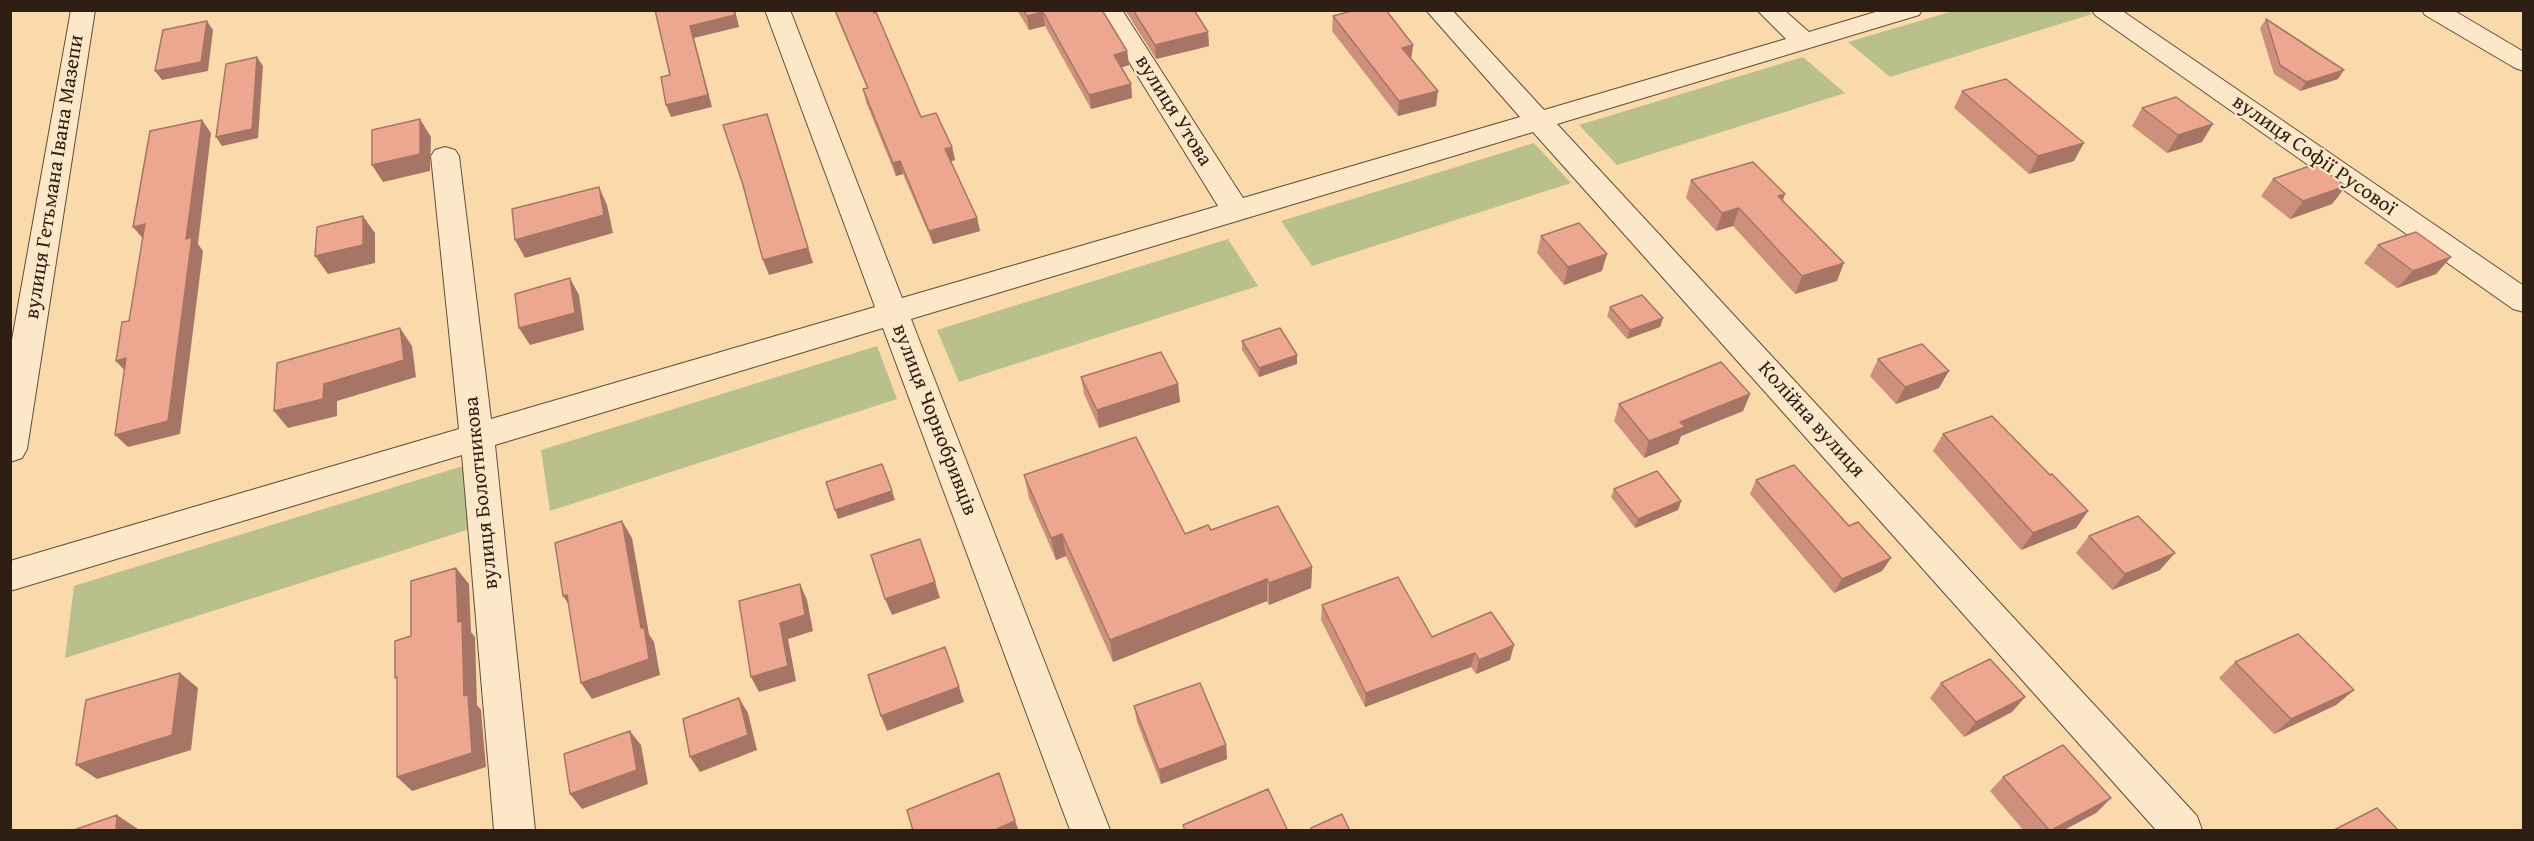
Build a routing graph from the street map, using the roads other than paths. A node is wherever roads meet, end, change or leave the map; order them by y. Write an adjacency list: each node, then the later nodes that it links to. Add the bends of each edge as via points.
1 (83, 10): 17 (street, вулиця Гетьмана Івана Мазепи)
2 (777, 10): 15 (street, вулиця Чорнобривців)
3 (1109, 10): 13 (street, вулиця Утова)
4 (1438, 10): 11 (street, Колійна вулиця)
5 (1769, 10): 9 (street)
6 (1910, 10): 9 (street)
7 (2104, 10): 14 (street, вулиця Софії Русової)
8 (2434, 10): 10 (street)
9 (1805, 42): 11 (street)
10 (2523, 63)
11 (1539, 121): 13 (street); 21 (street, Колійна вулиця)
12 (445, 156): 16 (street, вулиця Болотникова)
13 (1236, 211): 15 (street)
14 (2523, 301)
15 (893, 313): 16 (street); 20 (street, вулиця Чорнобривців)
16 (477, 437): 18 (street); 19 (street, вулиця Болотникова)
17 (10, 449)
18 (10, 576)
19 (514, 831)
20 (1090, 831)
21 (2182, 831)

